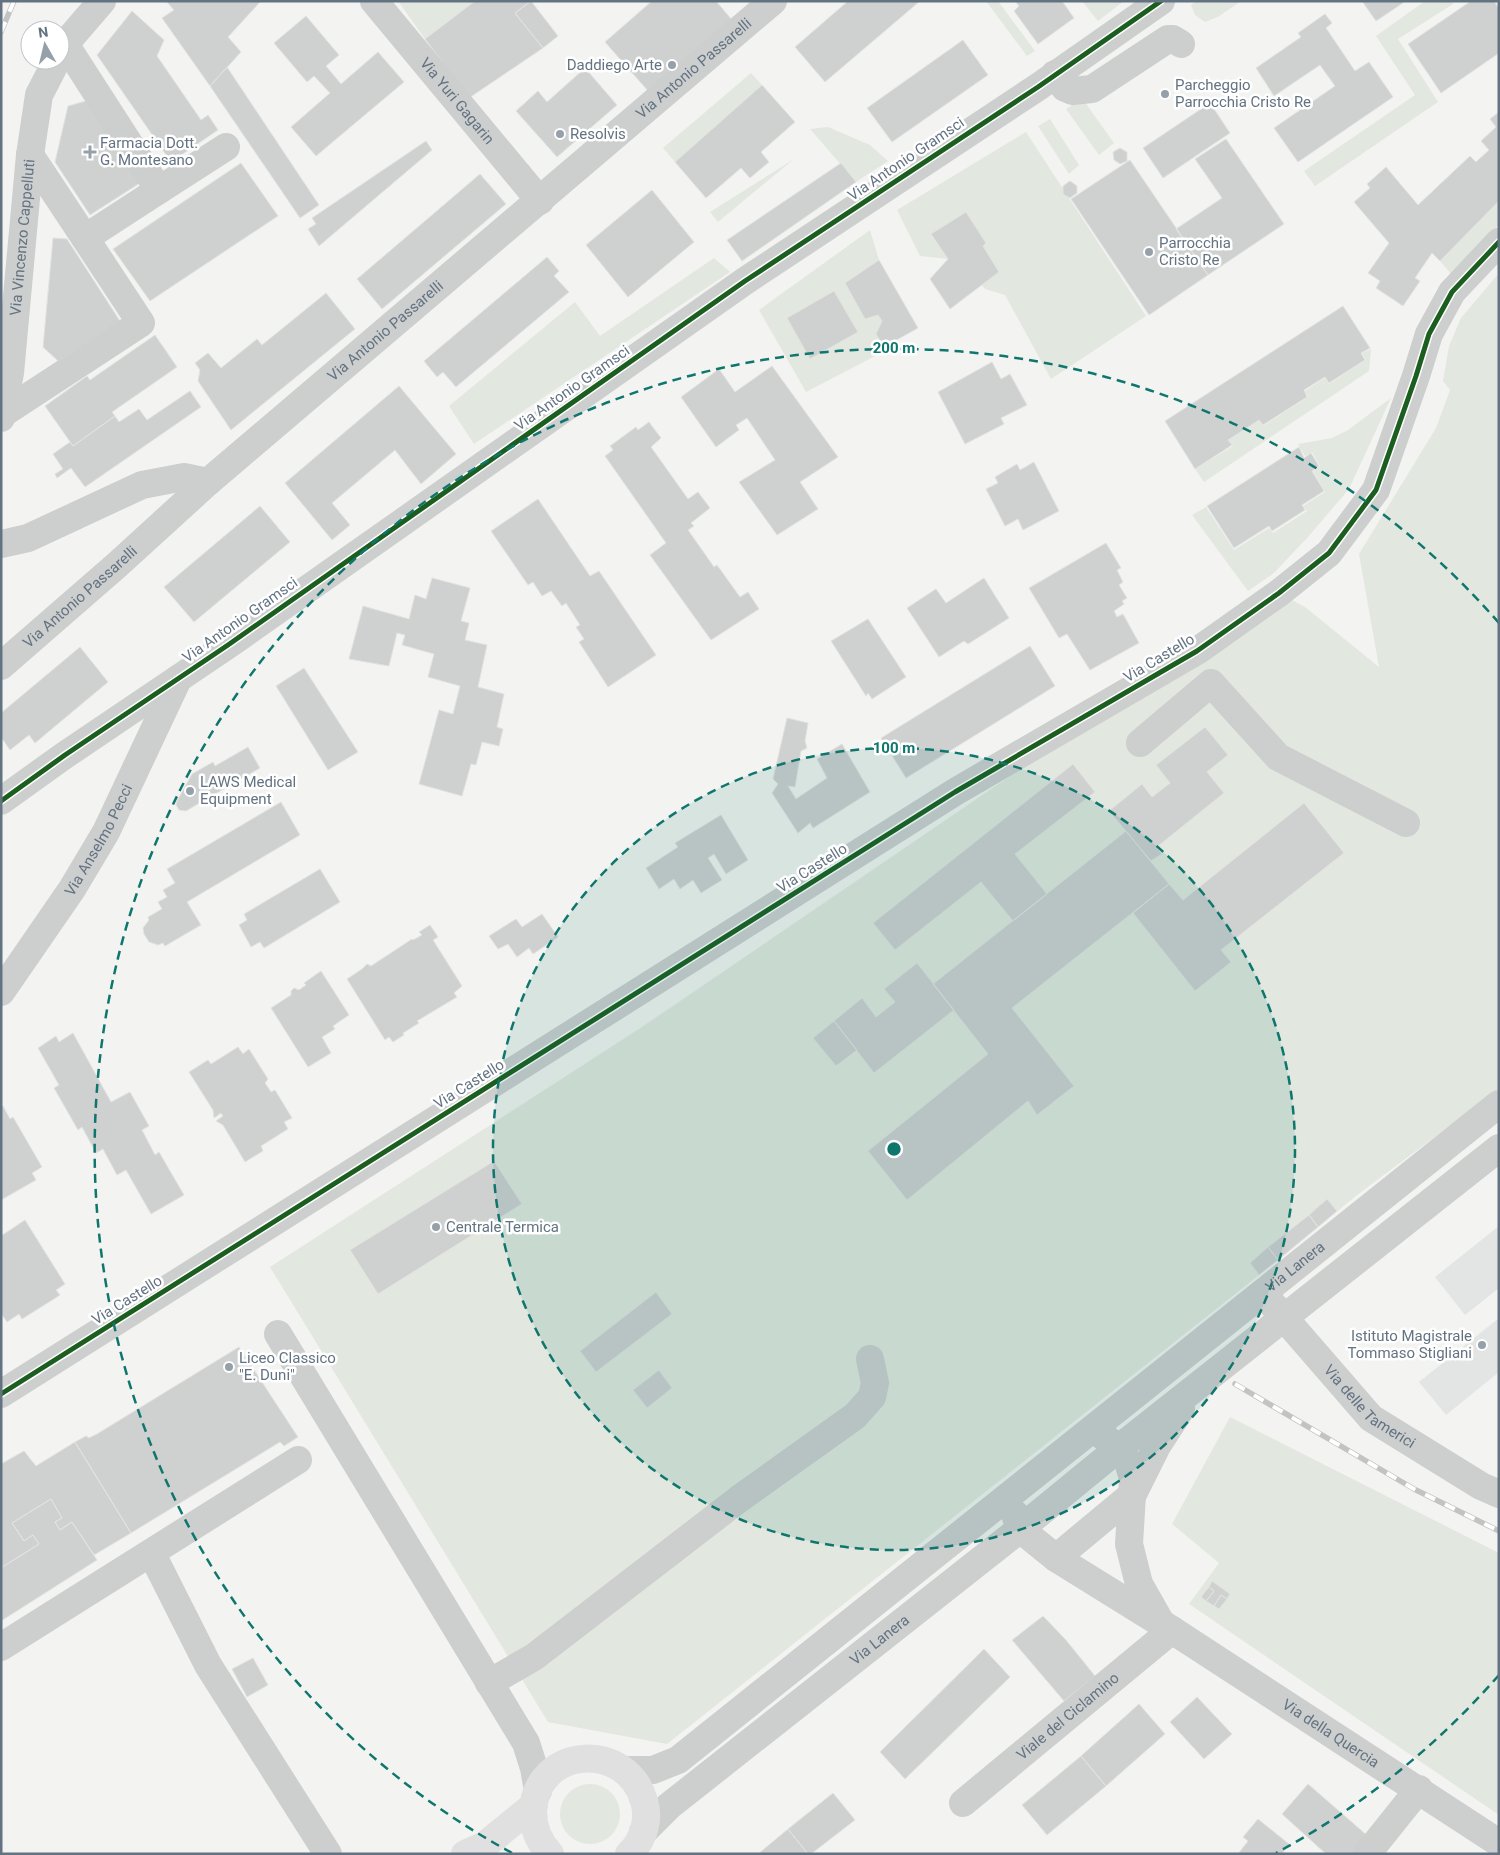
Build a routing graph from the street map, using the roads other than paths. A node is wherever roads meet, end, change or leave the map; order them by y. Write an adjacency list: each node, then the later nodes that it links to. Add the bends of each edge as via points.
1 (102, 1): 5 (street, Via Vincenzo Cappelluti)
2 (374, 1): 13 (street, Via Yuri Gagarin)
3 (773, 1): 13 (street, Via Antonio Passarelli)
4 (1161, 1): 9 (street, Via Antonio Gramsci)
5 (70, 42)
6 (1181, 44): 9 (street, via 1173,38 1168,39 1092,89 1072,91 1064,88)
7 (70, 66): 12 (street)
8 (52, 70): 11 (street, Via Vincenzo Cappelluti, via 39,95)
9 (1056, 74): 20 (street, Via Antonio Gramsci, via 745,281)
10 (226, 146): 12 (street)
11 (30, 155): 14 (street); 16 (street, Via Vincenzo Cappelluti, via 10,373)
12 (159, 190): 14 (street)
13 (540, 201): 17 (street, Via Antonio Passarelli)
14 (86, 238): 16 (street, via 141,323)
15 (1499, 242): 32 (street, Via Castello, via 1452,292 1429,334 1376,490 1329,553 1279,593 1197,651 955,792)
16 (2, 416)
17 (208, 482): 18 (street, via 184,477 142,485 28,538); 19 (street, Via Antonio Passarelli)
18 (1, 544)
19 (1, 666)
20 (179, 678): 22 (street, Via Antonio Gramsci); 24 (street, Via Anselmo Pecci, via 106,832 72,889)
21 (1140, 743): 23 (street, via 1211,683 1278,757)
22 (1, 801)
23 (1406, 823)
24 (1, 992)
25 (1499, 1104): 27 (street, Via Lanera)
26 (1499, 1148): 28 (street, Via Lanera)
27 (1263, 1292): 28 (street, Via delle Tamerici); 33 (street, Via Lanera)
28 (1284, 1318): 31 (street, Via Lanera); 38 (street, Via delle Tamerici, via 1370,1418)
29 (278, 1334): 44 (street)
30 (870, 1359): 44 (street, via 875,1383 872,1397 855,1416 739,1499 534,1657)
31 (1192, 1391): 34 (street, Via Lanera); 37 (street, Via Lanera, via 1157,1446)
32 (1, 1394)
33 (1091, 1430): 34 (street); 36 (street, Via Lanera)
34 (1118, 1448): 37 (street, via 1128,1462 1133,1478); 39 (street, Via Lanera)
35 (298, 1460): 40 (street)
36 (1013, 1492): 39 (street); 47 (street, Via Lanera, via 678,1760 653,1770)
37 (1132, 1494): 41 (street, Via Lanera); 42 (street, Via della Quercia, via 1129,1544 1139,1584)
38 (1499, 1494)
39 (1020, 1530): 41 (street, Via della Quercia); 52 (street, Via Lanera, via 669,1806)
40 (152, 1554): 43 (street); 53 (street, via 208,1665)
41 (1056, 1558): 42 (street, Via della Quercia)
42 (1167, 1627): 48 (street, Via della Quercia); 50 (street, Viale del Ciclamino)
43 (1, 1647)
44 (489, 1683): 45 (street)
45 (526, 1743): 46 (street, via 548,1755); 49 (street, via 534,1768)
46 (569, 1761): 47 (main road, via 598,1758); 49 (main road, via 545,1779)
47 (625, 1770): 52 (main road, via 635,1780 646,1805 646,1819)
48 (1419, 1789): 51 (street, Via della Quercia); 56 (street)
49 (536, 1798): 54 (main road, via 485,1845); 55 (main road, via 533,1820 537,1835)
50 (963, 1803)
51 (1499, 1843)
52 (635, 1847)
53 (328, 1854)
54 (465, 1854)
55 (550, 1854)
56 (1368, 1854)

